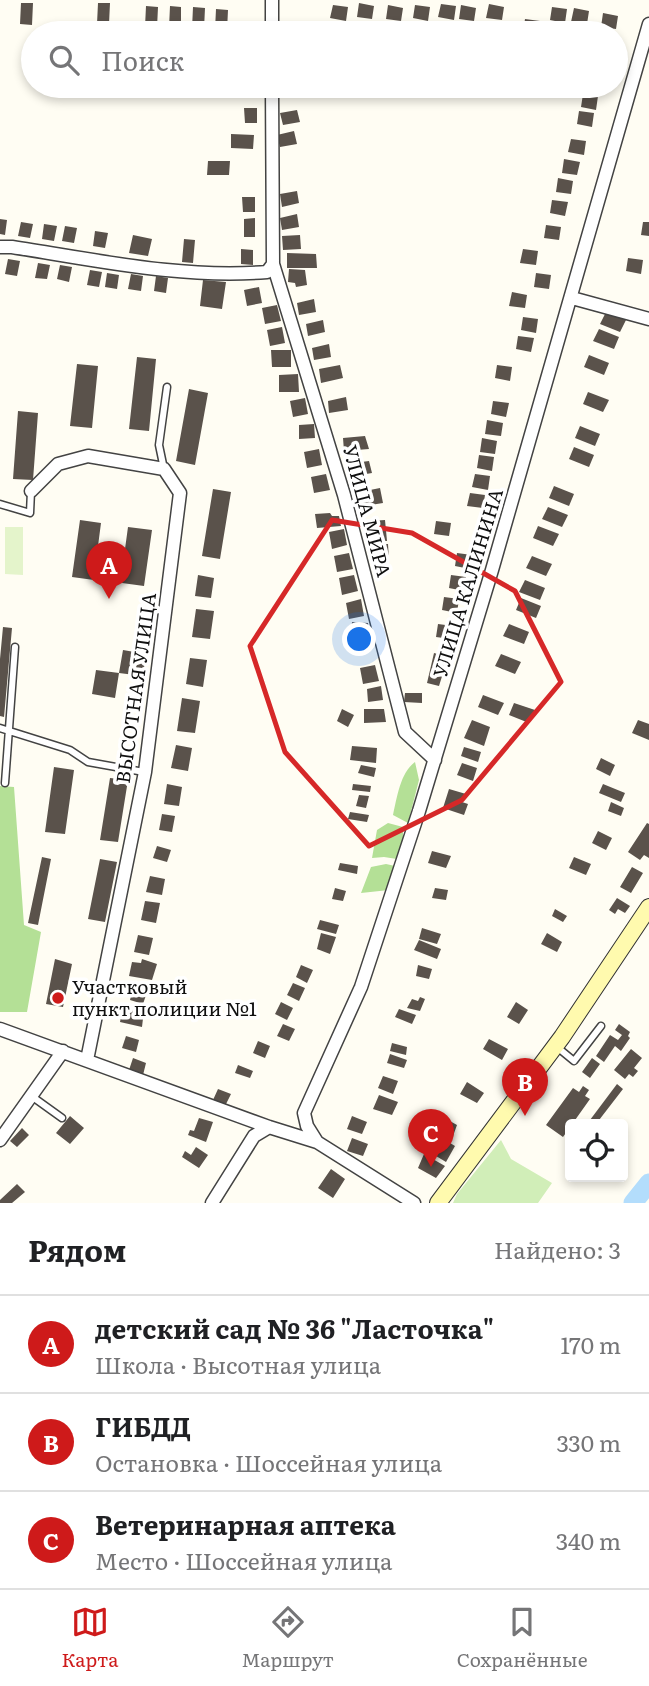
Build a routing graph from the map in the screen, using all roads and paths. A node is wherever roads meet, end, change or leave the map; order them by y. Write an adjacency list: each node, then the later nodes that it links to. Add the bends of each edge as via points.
1 (272, 0): 2 (street)
2 (272, 21)
3 (649, 24): 7 (street, УЛИЦА КАЛИНИНА)
4 (272, 98): 6 (street, УЛИЦА МИРА)
5 (0, 247): 6 (street, via 188,273 267,272)
6 (273, 264): 16 (street, УЛИЦА МИРА, via 344,495 405,732)
7 (572, 298): 8 (street); 16 (street, УЛИЦА КАЛИНИНА)
8 (649, 319)
9 (167, 387): 10 (lane, via 159,445)
10 (164, 469): 11 (street, via 88,456 58,464); 17 (street, ВЫСОТНАЯ УЛИЦА, via 180,493)
11 (31, 491): 12 (lane, via 30,513)
12 (0, 504)
13 (15, 647): 15 (lane)
14 (0, 728): 15 (lane)
15 (9, 730): 17 (lane, via 70,750 88,762); 18 (lane)
16 (435, 760): 29 (street, УЛИЦА КАЛИНИНА, via 361,987 304,1113)
17 (145, 772): 24 (street, ВЫСОТНАЯ УЛИЦА)
18 (5, 783)
19 (649, 907): 22 (street)
20 (601, 1026): 22 (lane, via 574,1060)
21 (0, 1029): 23 (street)
22 (555, 1046): 30 (street)
23 (63, 1051): 24 (street); 25 (street)
24 (87, 1060): 27 (street)
25 (30, 1095): 26 (lane); 28 (street)
26 (62, 1118)
27 (269, 1127): 29 (street); 31 (street, via 254,1136)
28 (1, 1133)
29 (317, 1142): 32 (street)
30 (443, 1201)
31 (212, 1203)
32 (414, 1203)

